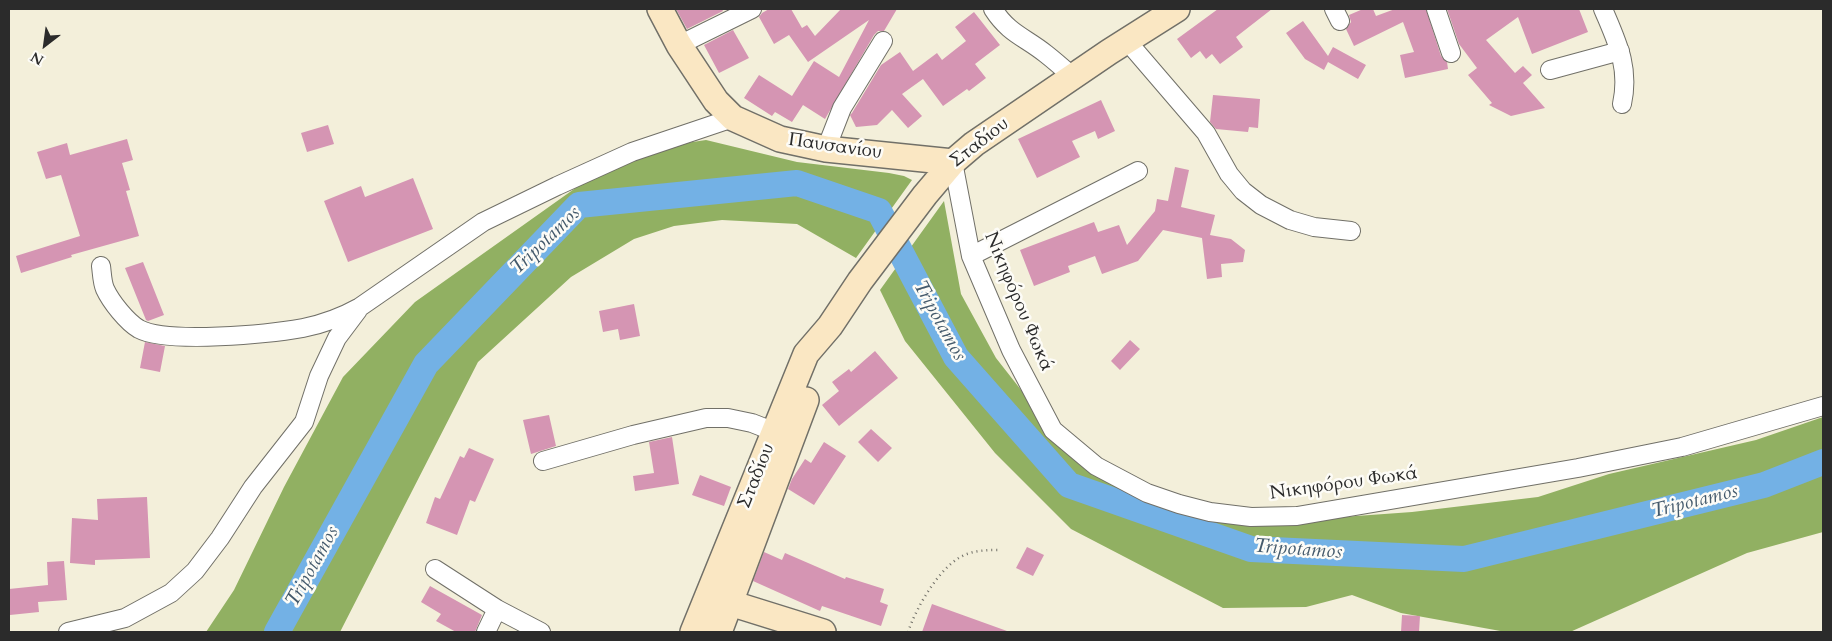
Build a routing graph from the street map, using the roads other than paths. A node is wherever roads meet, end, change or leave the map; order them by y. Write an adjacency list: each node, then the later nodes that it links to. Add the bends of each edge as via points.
1 (660, 9): 9 (main road, Παυσανίου)
2 (752, 9): 9 (street)
3 (993, 9): 13 (street, via 1019,37 1045,53)
4 (1177, 9): 8 (main road, Σταδίου)
5 (1436, 9): 11 (street)
6 (1603, 9): 10 (street)
7 (883, 41): 16 (street, via 842,108)
8 (1127, 42): 13 (main road, Σταδίου); 19 (street, via 1206,133 1229,174 1243,191 1290,220 1314,227)
9 (680, 45): 15 (main road, Παυσανίου, via 716,100)
10 (1620, 51): 12 (street); 14 (street, via 1625,71)
11 (1452, 53)
12 (1550, 70)
13 (1073, 77): 17 (main road, Σταδίου, via 974,144)
14 (1622, 104)
15 (734, 118): 16 (main road, Παυσανίου, via 780,139); 22 (street, via 632,152 483,222)
16 (826, 149): 17 (main road, Παυσανίου)
17 (953, 162): 20 (street, Νικηφόρου Φωκά); 23 (main road, Σταδίου, via 924,195)
18 (1138, 171): 20 (street)
19 (1351, 231)
20 (971, 256): 24 (street, Νικηφόρου Φωκά, via 1011,350 1053,430 1096,466 1147,493 1210,512 1250,517 1298,516 1578,468 1682,448)
21 (101, 266): 22 (street, via 105,288 121,314 140,329 165,335 250,334 304,328)
22 (360, 307): 30 (street, via 337,338 319,376 304,422 253,487 195,571 171,593 125,618)
23 (830, 326): 25 (main road, Σταδίου, via 806,354); 28 (main road, Σταδίου, via 821,360)
24 (1823, 406)
25 (775, 432): 26 (street, via 728,418 706,418); 28 (main road, Σταδίου)
26 (544, 460)
27 (435, 569): 29 (street)
28 (718, 601): 33 (main road, Σταδίου); 34 (main road, Σταδίου); 35 (main road)
29 (498, 608): 31 (street); 32 (street)
30 (68, 632)
31 (486, 632)
32 (542, 632)
33 (693, 632)
34 (719, 632)
35 (824, 632)

